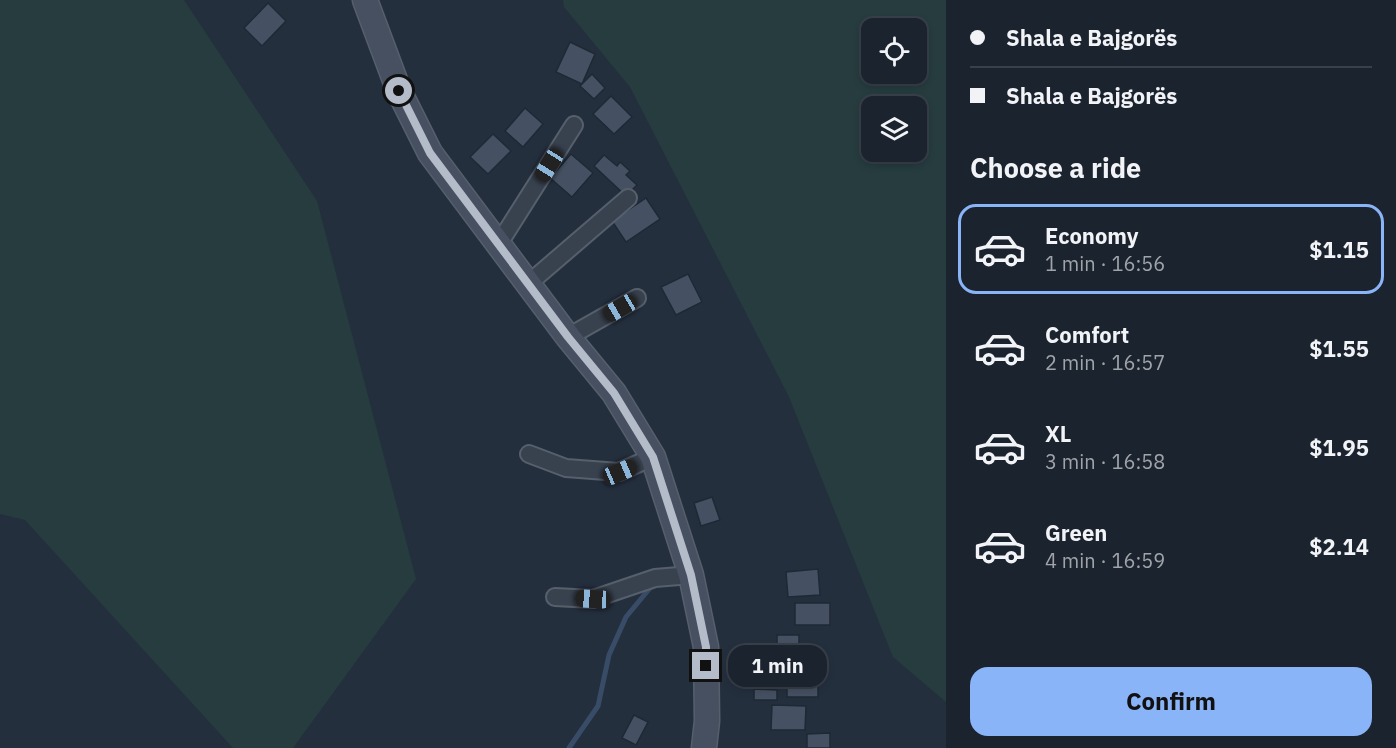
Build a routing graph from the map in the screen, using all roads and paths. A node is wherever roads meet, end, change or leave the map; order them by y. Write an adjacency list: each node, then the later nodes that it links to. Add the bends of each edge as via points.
1 (365, 0): 4 (main road, via 399,91 430,153)
2 (574, 125): 4 (street)
3 (628, 198): 5 (street)
4 (498, 245): 5 (main road)
5 (528, 284): 7 (main road)
6 (637, 298): 7 (street)
7 (568, 337): 9 (main road, via 614,393)
8 (529, 454): 9 (street, via 567,468 620,472)
9 (653, 457): 10 (main road)
10 (691, 575): 11 (street, via 655,578 593,599); 12 (main road, via 706,647)
11 (555, 597)
12 (704, 748)

